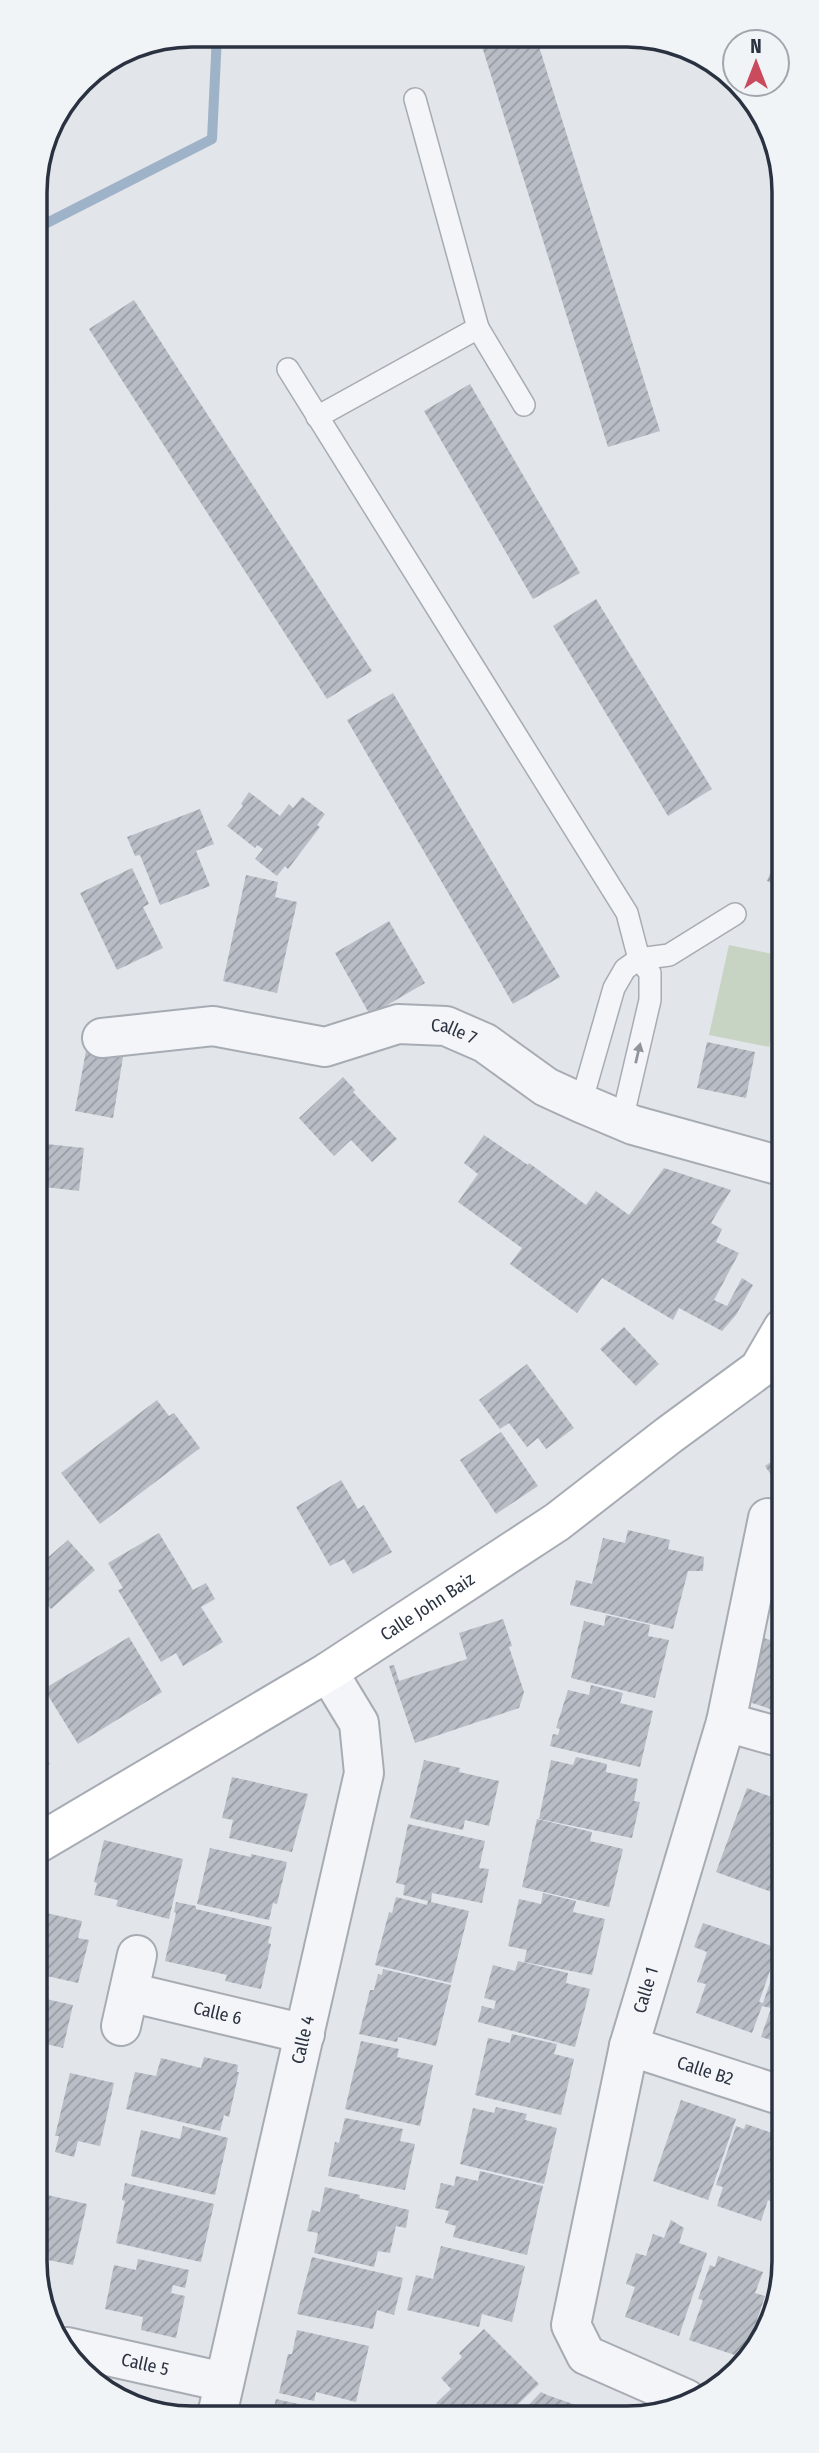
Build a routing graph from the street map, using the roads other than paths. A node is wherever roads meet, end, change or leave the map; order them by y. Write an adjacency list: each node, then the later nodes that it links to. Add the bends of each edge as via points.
1 (415, 99): 2 (lane)
2 (478, 328): 4 (lane); 5 (lane)
3 (288, 369): 5 (lane)
4 (524, 405)
5 (317, 416): 7 (lane, via 627,913)
6 (735, 914): 7 (lane, via 669,955)
7 (639, 959): 9 (lane, via 625,969 614,988); 10 (lane, one-way to 7, via 650,1000 650,973)
8 (102, 1038): 9 (street, Calle 7, via 213,1026 325,1047 398,1024 446,1026 485,1043 546,1087)
9 (581, 1103): 10 (street, Calle 7)
10 (622, 1120): 11 (street, Calle 7)
11 (772, 1163)
12 (771, 1347): 14 (street, Calle John Baiz, via 759,1369 557,1522)
13 (768, 1518): 15 (street, Calle 1)
14 (328, 1672): 17 (street, Calle John Baiz); 19 (street, Calle 4, via 359,1723 364,1773)
15 (726, 1722): 16 (street); 20 (street, Calle 1)
16 (771, 1735)
17 (47, 1838)
18 (137, 1955): 19 (street, Calle 6, via 125,2009)
19 (305, 2034): 24 (street, Calle 4)
20 (629, 2046): 21 (street, Calle B2); 23 (street, Calle 1, via 571,2325 586,2355)
21 (771, 2092)
22 (79, 2351): 24 (street, Calle 5)
23 (679, 2396)
24 (220, 2398)

